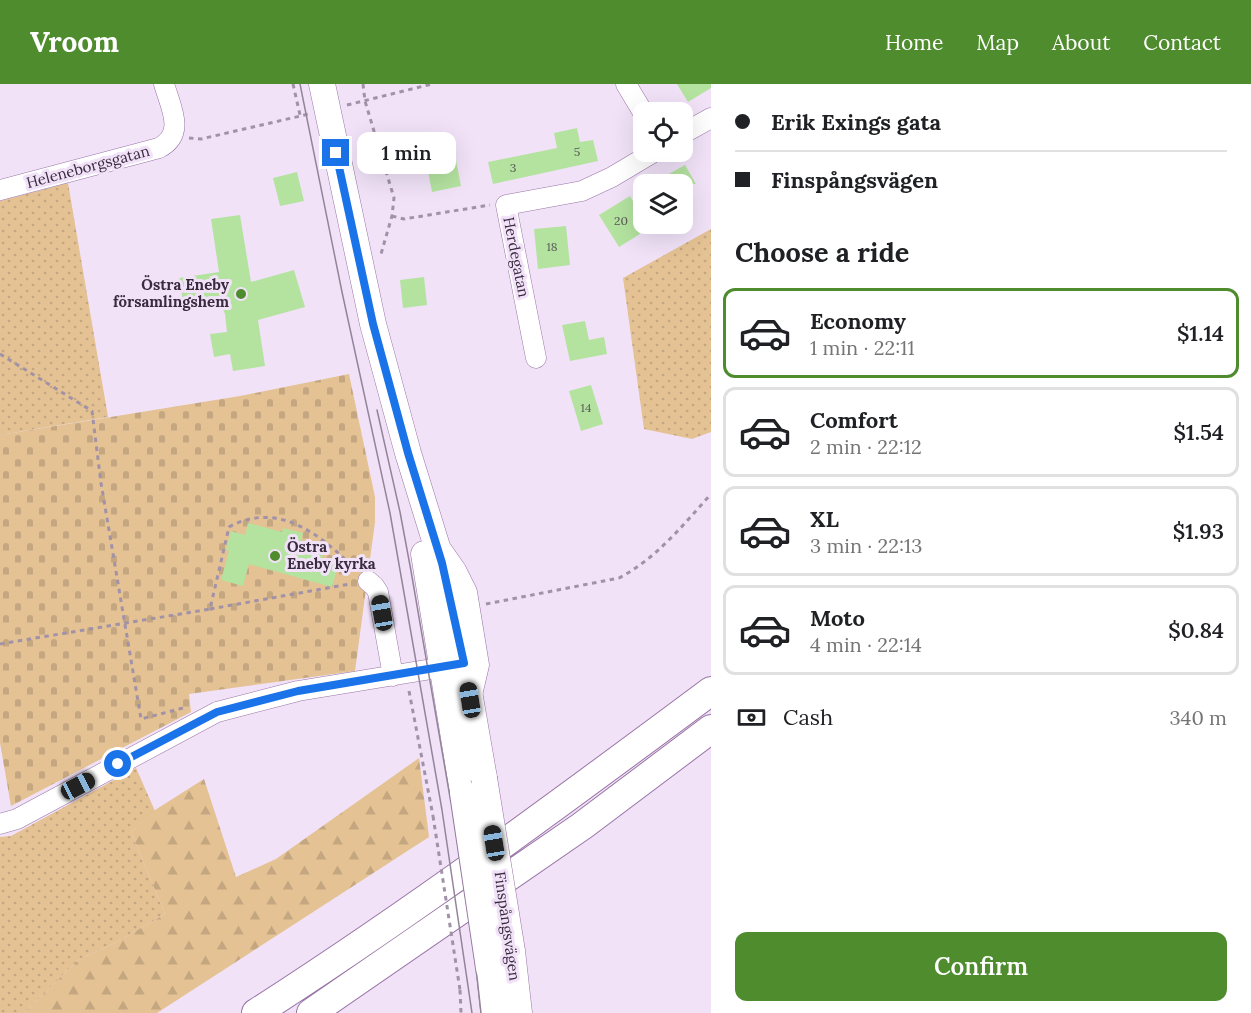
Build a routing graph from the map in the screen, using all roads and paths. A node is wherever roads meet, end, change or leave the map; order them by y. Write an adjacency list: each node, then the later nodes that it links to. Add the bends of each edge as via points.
1 (164, 84): 11 (street, via 175,123)
2 (293, 84): 11 (path, via 300,116 201,139)
3 (322, 84): 19 (main road, Finspångsvägen, via 373,324)
4 (363, 84): 7 (path)
5 (432, 84): 7 (path)
6 (627, 84): 8 (street)
7 (365, 101): 15 (path, via 394,198)
8 (637, 102)
9 (711, 118): 10 (street)
10 (693, 128)
11 (172, 138): 13 (street, Heleneborgsgatan, via 159,148)
12 (637, 162): 14 (street, Herdegatan, via 582,191)
13 (0, 190)
14 (506, 205): 15 (path, via 482,205 404,219); 18 (street, Herdegatan)
15 (392, 216): 16 (path)
16 (379, 262)
17 (0, 354): 27 (path, via 92,411)
18 (536, 358)
19 (408, 453): 21 (main road, Finspångsvägen); 29 (main road, Finspångsvägen)
20 (711, 494): 24 (path, via 664,546 619,578)
21 (435, 540): 29 (main road, Finspångsvägen, via 442,563); 32 (street, via 466,592 479,665)
22 (368, 581): 25 (path); 25 (path, via 329,544 304,527 254,517 229,527); 30 (street, via 378,592)
23 (483, 597): 24 (path)
24 (484, 604): 26 (path)
25 (210, 609): 27 (path)
26 (486, 613)
27 (126, 624): 28 (path); 33 (path, via 141,719 190,706)
28 (0, 644)
29 (454, 665): 30 (street); 32 (main road, Finspångsvägen); 39 (main road, Finspångsvägen, bridge, via 463,794)
30 (400, 674): 33 (street, via 298,691); 38 (path, bridge, via 433,816)
31 (711, 691): 36 (highway, via 559,805)
32 (470, 700): 40 (main road, Finspångsvägen, bridge)
33 (217, 712): 35 (street, via 17,819)
34 (711, 729): 37 (highway, via 582,826)
35 (0, 824)
36 (256, 1013)
37 (311, 1013)
38 (461, 1013)
39 (494, 1013)
40 (519, 1013)

